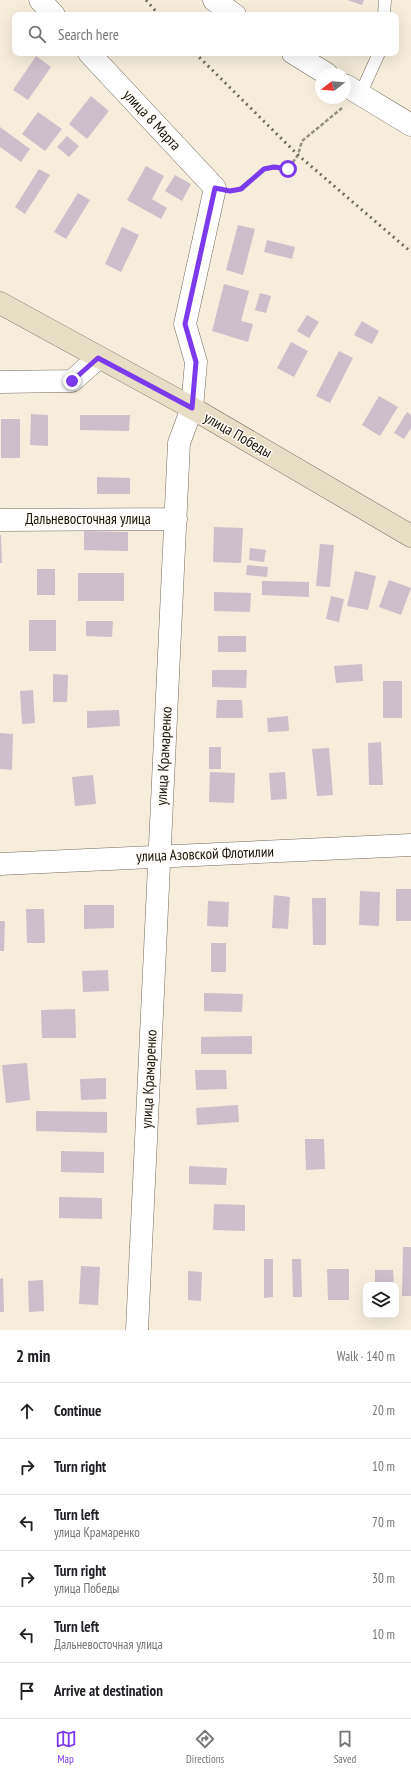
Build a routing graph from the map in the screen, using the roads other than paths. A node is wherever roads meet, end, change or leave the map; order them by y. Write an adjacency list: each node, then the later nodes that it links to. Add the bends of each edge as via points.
1 (40, 0): 4 (street)
2 (214, 0): 5 (street)
3 (385, 0): 6 (lane)
4 (51, 12)
5 (231, 12)
6 (384, 12)
7 (92, 56): 13 (street, улица 8 Марта)
8 (298, 56): 10 (street)
9 (377, 56): 11 (lane)
10 (317, 68)
11 (353, 90): 12 (street)
12 (411, 125)
13 (215, 188): 17 (street, улица Крамаренко, via 185,324 196,362)
14 (0, 303): 15 (street, улица Победы)
15 (98, 358): 16 (street, via 72,381); 17 (street, улица Победы)
16 (0, 382)
17 (192, 408): 18 (street, улица Крамаренко, via 179,443); 20 (street, улица Победы)
18 (176, 519): 19 (street, Дальневосточная улица); 22 (street, улица Крамаренко)
19 (0, 520)
20 (411, 536)
21 (411, 845): 22 (street, улица Азовской Флотилии)
22 (159, 855): 23 (street, улица Азовской Флотилии); 24 (street, улица Крамаренко)
23 (0, 864)
24 (137, 1330)

